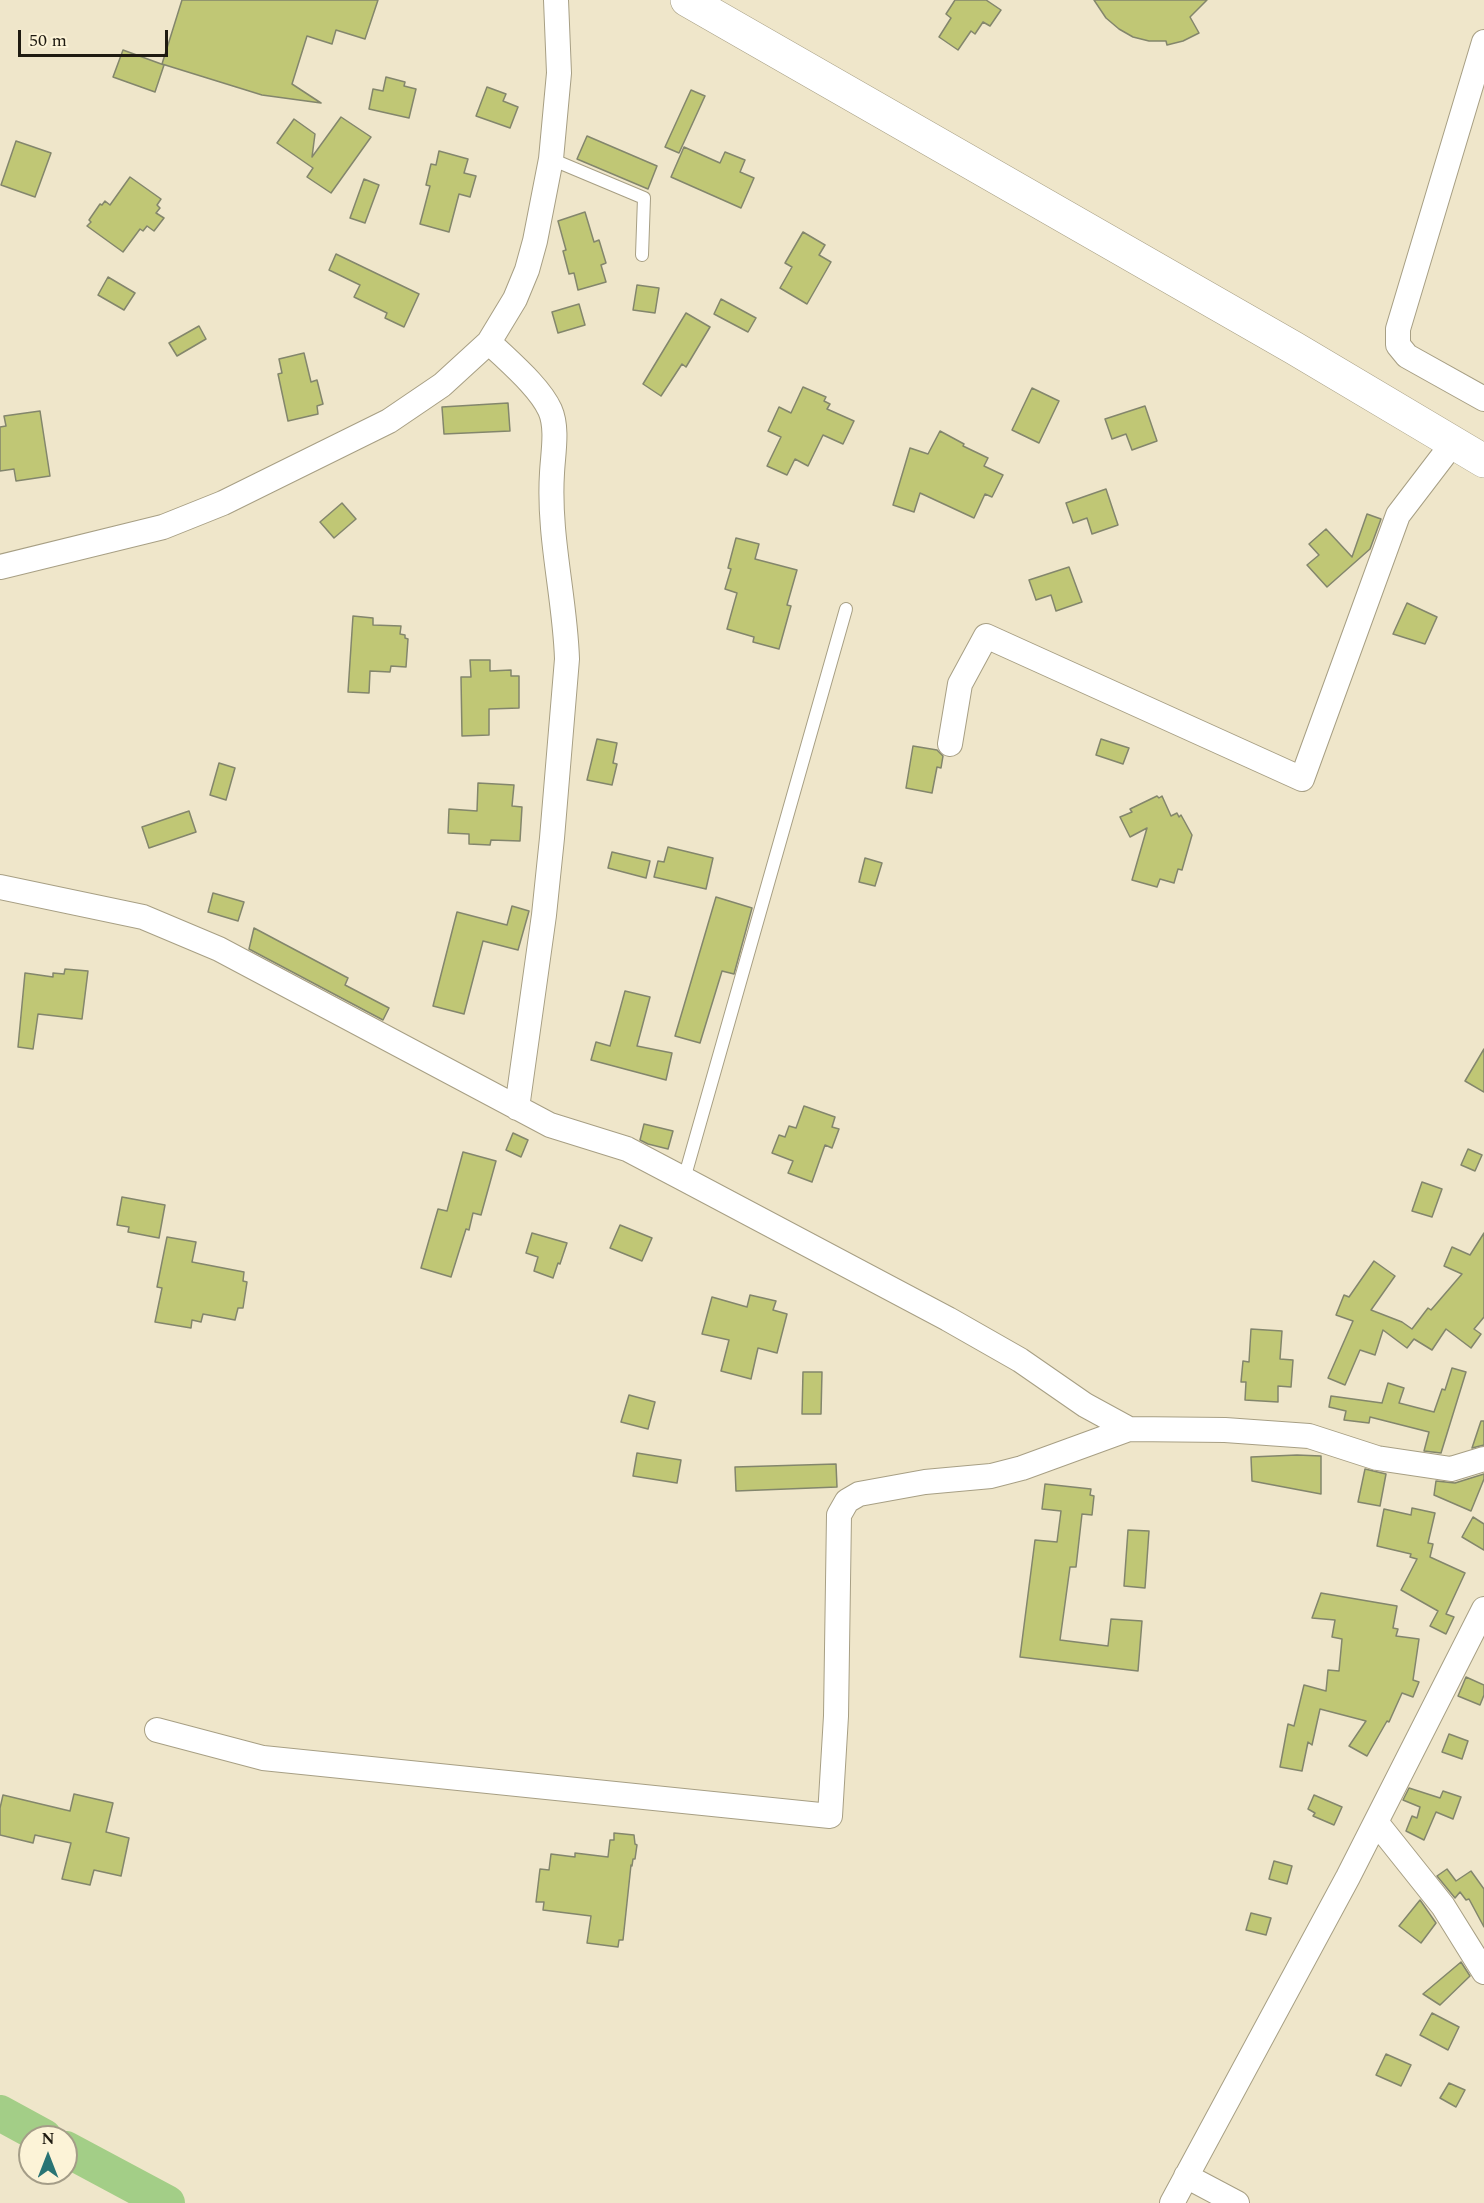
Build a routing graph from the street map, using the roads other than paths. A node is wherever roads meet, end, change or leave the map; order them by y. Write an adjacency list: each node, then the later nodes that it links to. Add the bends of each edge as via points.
1 (556, 0): 4 (street, via 559,73)
2 (687, 0): 8 (highway)
3 (1484, 42): 7 (street, via 1398,328 1398,345 1407,356)
4 (550, 159): 5 (lane, via 644,198); 6 (street, via 526,270 515,299)
5 (642, 255)
6 (489, 342): 10 (street, via 442,386 389,421 223,503 163,527); 14 (street, via 540,394 553,420 550,504 566,630 552,838)
7 (1484, 399)
8 (1453, 443): 9 (highway); 12 (street, via 1398,515 1302,779 986,636 960,684)
9 (1484, 461)
10 (0, 567)
11 (846, 609): 15 (lane)
12 (950, 744)
13 (0, 887): 14 (street, via 143,917 209,944)
14 (517, 1108): 15 (street, via 550,1125 627,1149)
15 (684, 1179): 16 (street, via 948,1319)
16 (1128, 1429): 17 (street, via 1309,1436 1377,1458 1451,1469); 19 (street, via 991,1476 926,1482 859,1494 846,1501 839,1515 836,1716 830,1816 263,1758)
17 (1484, 1459)
18 (1484, 1609): 20 (street)
19 (157, 1730)
20 (1376, 1822): 21 (street, via 1443,1906); 22 (street)
21 (1484, 1972)
22 (1186, 2176): 23 (street); 24 (street)
23 (1172, 2203)
24 (1238, 2203)

